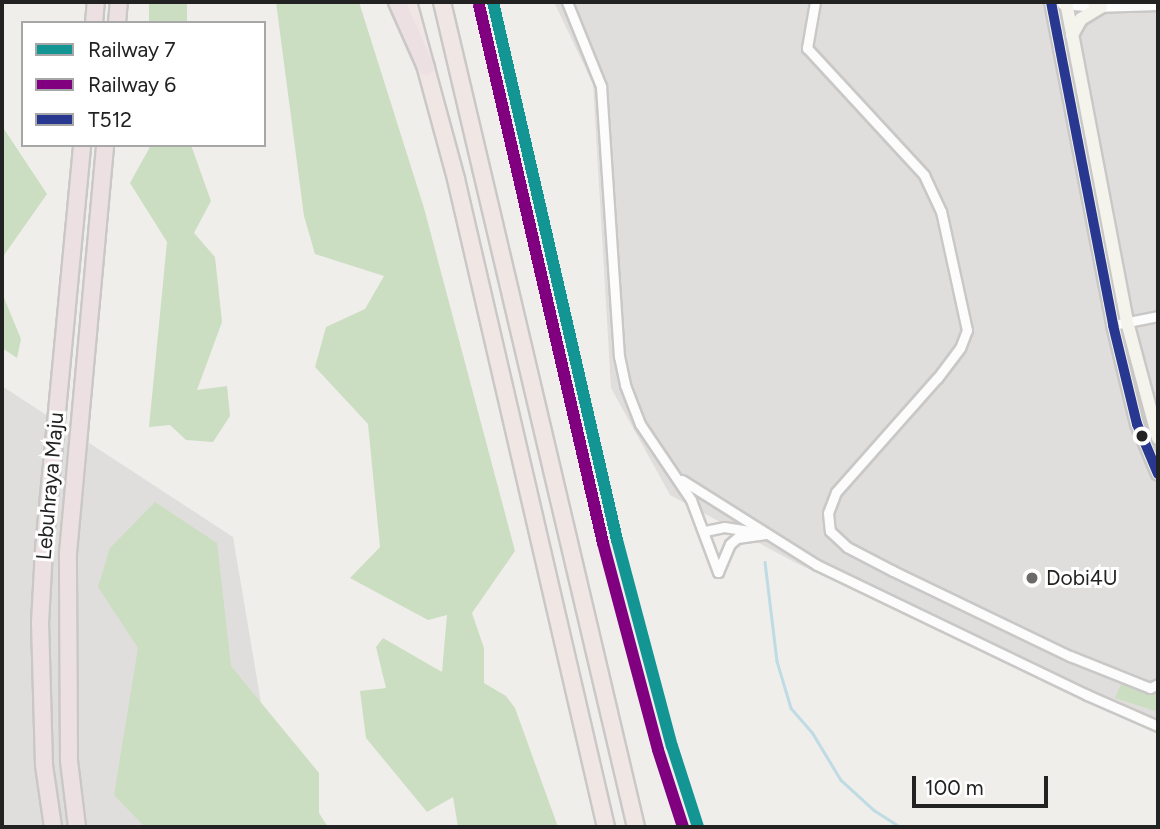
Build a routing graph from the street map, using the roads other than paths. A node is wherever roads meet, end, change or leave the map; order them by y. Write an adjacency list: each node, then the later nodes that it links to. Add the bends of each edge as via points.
1 (96, 2): 11 (highway)
2 (119, 2): 12 (highway)
3 (397, 2): 14 (highway)
4 (408, 2): 14 (highway)
5 (442, 2): 30 (highway)
6 (567, 2): 22 (street, via 601,86 619,356 625,385 640,424)
7 (816, 2): 25 (street, via 807,48 924,175 941,211 967,330 960,348 937,378 836,492 828,513 830,531 847,547 893,571 1070,656 1150,688)
8 (1059, 2): 9 (street); 13 (main road); 19 (main road)
9 (1097, 4): 10 (street); 13 (main road)
10 (1158, 5)
11 (94, 21)
12 (117, 21)
13 (1072, 35): 18 (main road)
14 (426, 67): 29 (highway, via 501,367)
15 (82, 147): 27 (highway, Lebuhraya Maju, via 40,623 44,765)
16 (105, 147): 28 (highway, Lebuhraya Maju, via 68,552 69,761)
17 (1158, 316): 18 (street)
18 (1127, 322): 19 (street); 20 (main road)
19 (1113, 325): 21 (main road, via 1138,424)
20 (1158, 438)
21 (1158, 474)
22 (680, 479): 23 (street); 24 (street)
23 (705, 531): 24 (street, via 737,527); 24 (street, via 718,572 737,538)
24 (764, 534): 26 (street, via 817,565)
25 (1158, 684)
26 (1158, 726)
27 (53, 827)
28 (77, 827)
29 (606, 827)
30 (636, 827)

